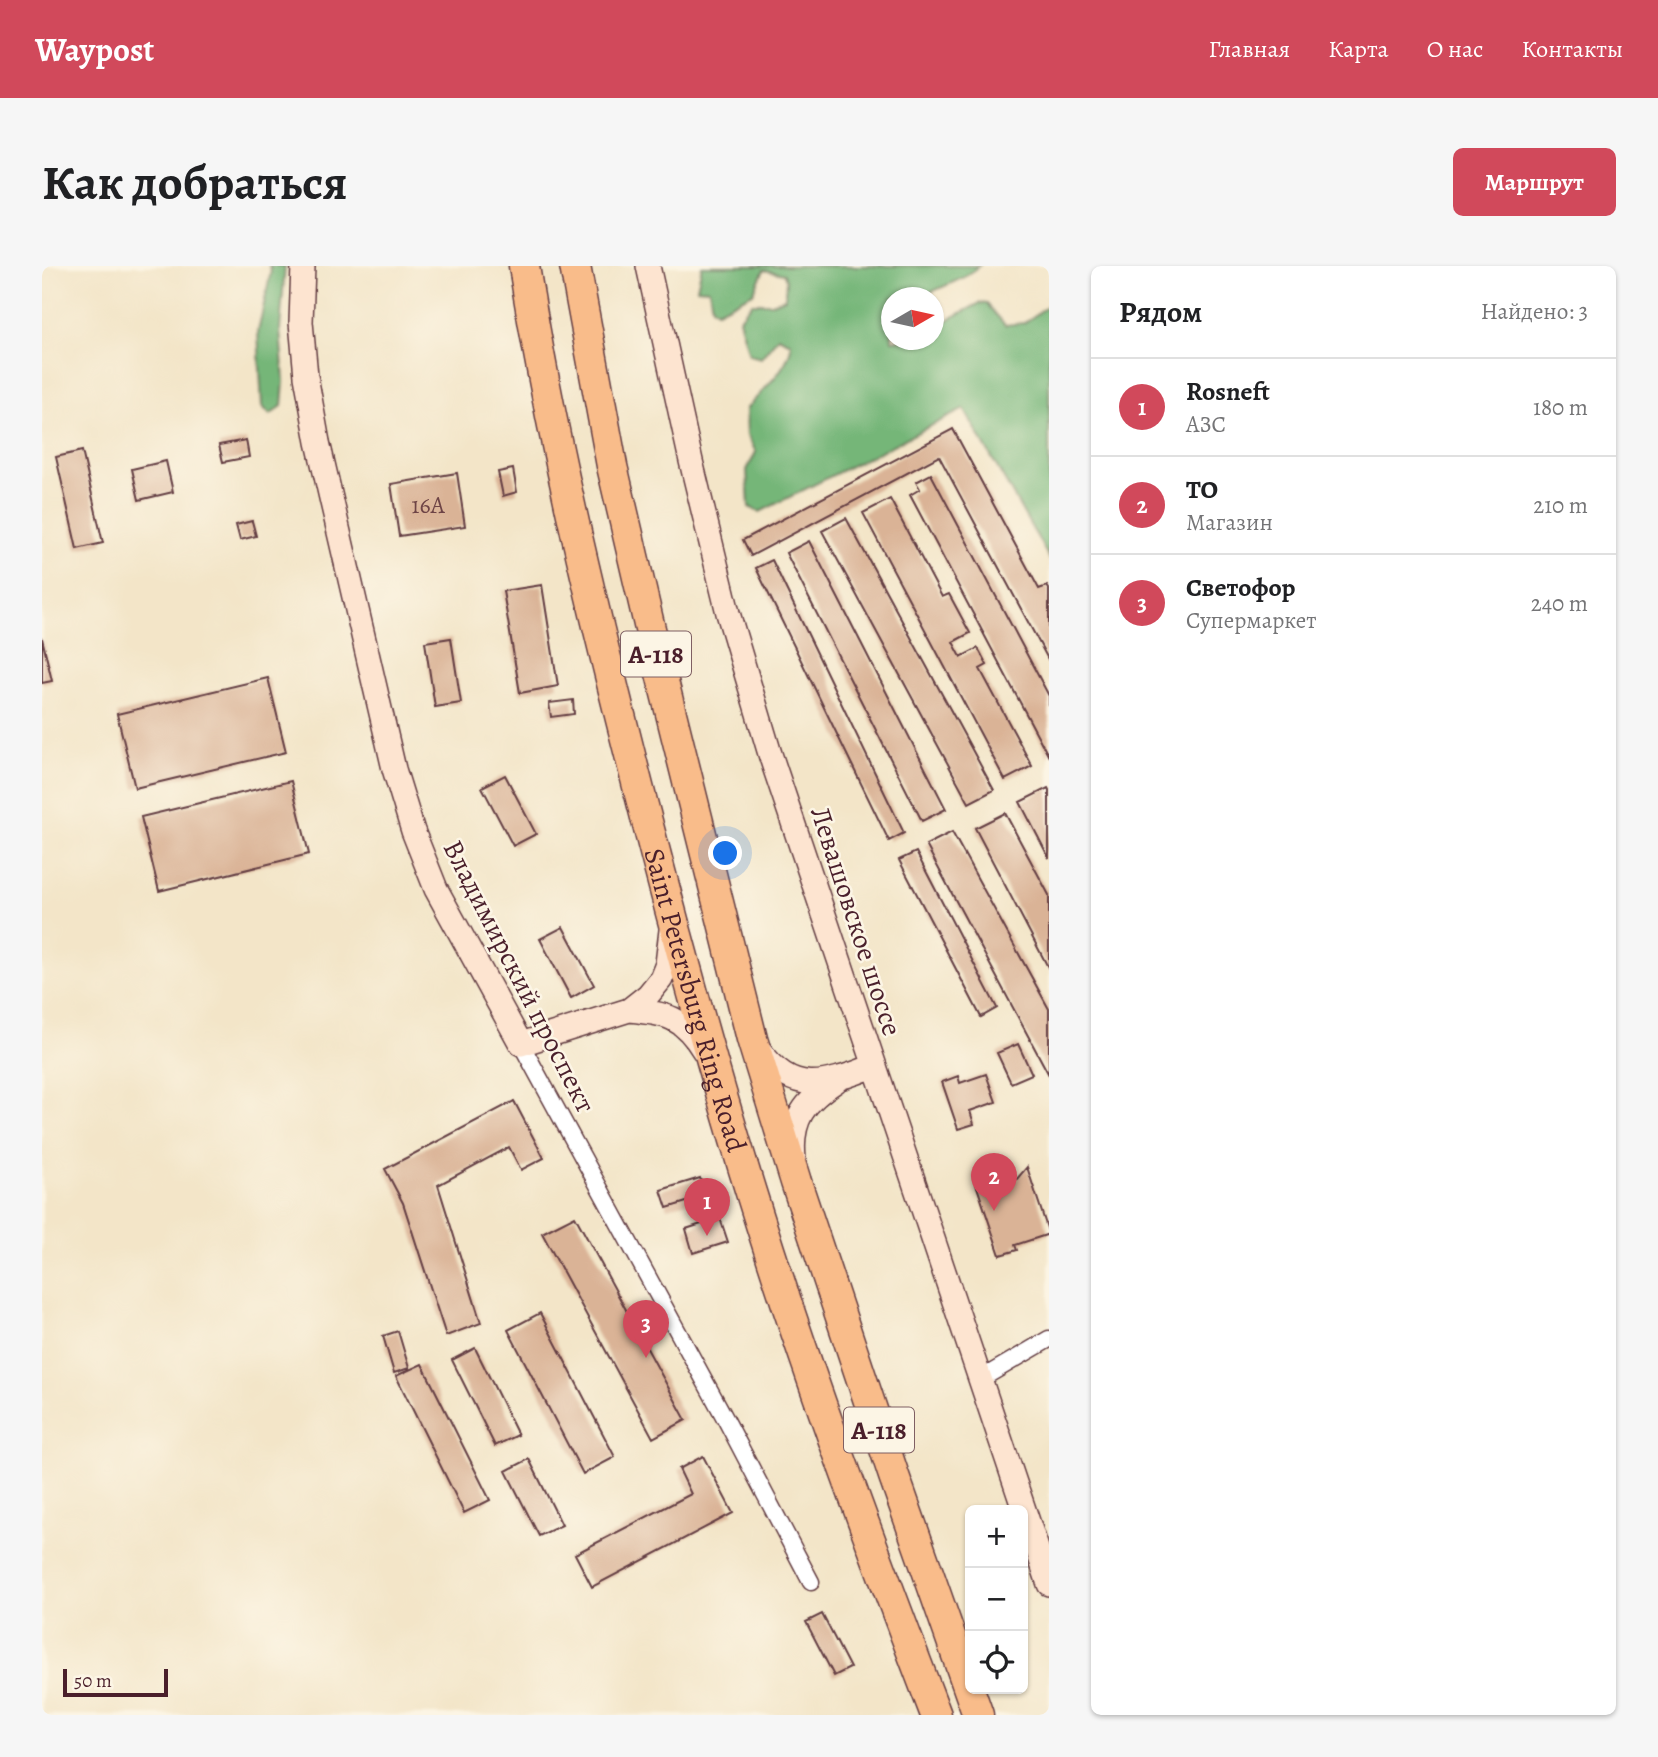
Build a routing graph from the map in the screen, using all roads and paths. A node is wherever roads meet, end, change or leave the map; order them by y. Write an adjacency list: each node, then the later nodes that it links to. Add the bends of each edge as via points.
1 (303, 266): 8 (main road, Владимирский проспект, via 301,322 313,416 394,769 436,889)
2 (524, 266): 5 (highway, Saint Petersburg Ring Road / А-118, via 563,476)
3 (576, 266): 7 (highway, Saint Petersburg Ring Road / А-118, via 612,466)
4 (648, 266): 10 (main road, Левашовское шоссе, via 728,613)
5 (671, 917): 6 (main road, via 670,948 661,979); 9 (highway, Saint Petersburg Ring Road / А-118)
6 (629, 1010): 8 (main road); 9 (main road, via 672,1017 684,1024)
7 (752, 1039): 11 (main road, via 776,1071 788,1078); 12 (highway, Saint Petersburg Ring Road / А-118)
8 (521, 1044): 15 (street, Владимирский проспект)
9 (712, 1064): 17 (highway, Saint Petersburg Ring Road / А-118, via 794,1325)
10 (874, 1066): 11 (main road); 14 (main road, Левашовское шоссе)
11 (840, 1079): 12 (main road, via 815,1096 800,1114 792,1143)
12 (796, 1182): 18 (highway, Saint Petersburg Ring Road / А-118)
13 (1049, 1339): 14 (street)
14 (979, 1380): 16 (main road, Левашовское шоссе)
15 (811, 1582)
16 (1049, 1584)
17 (936, 1715)
18 (978, 1715)

